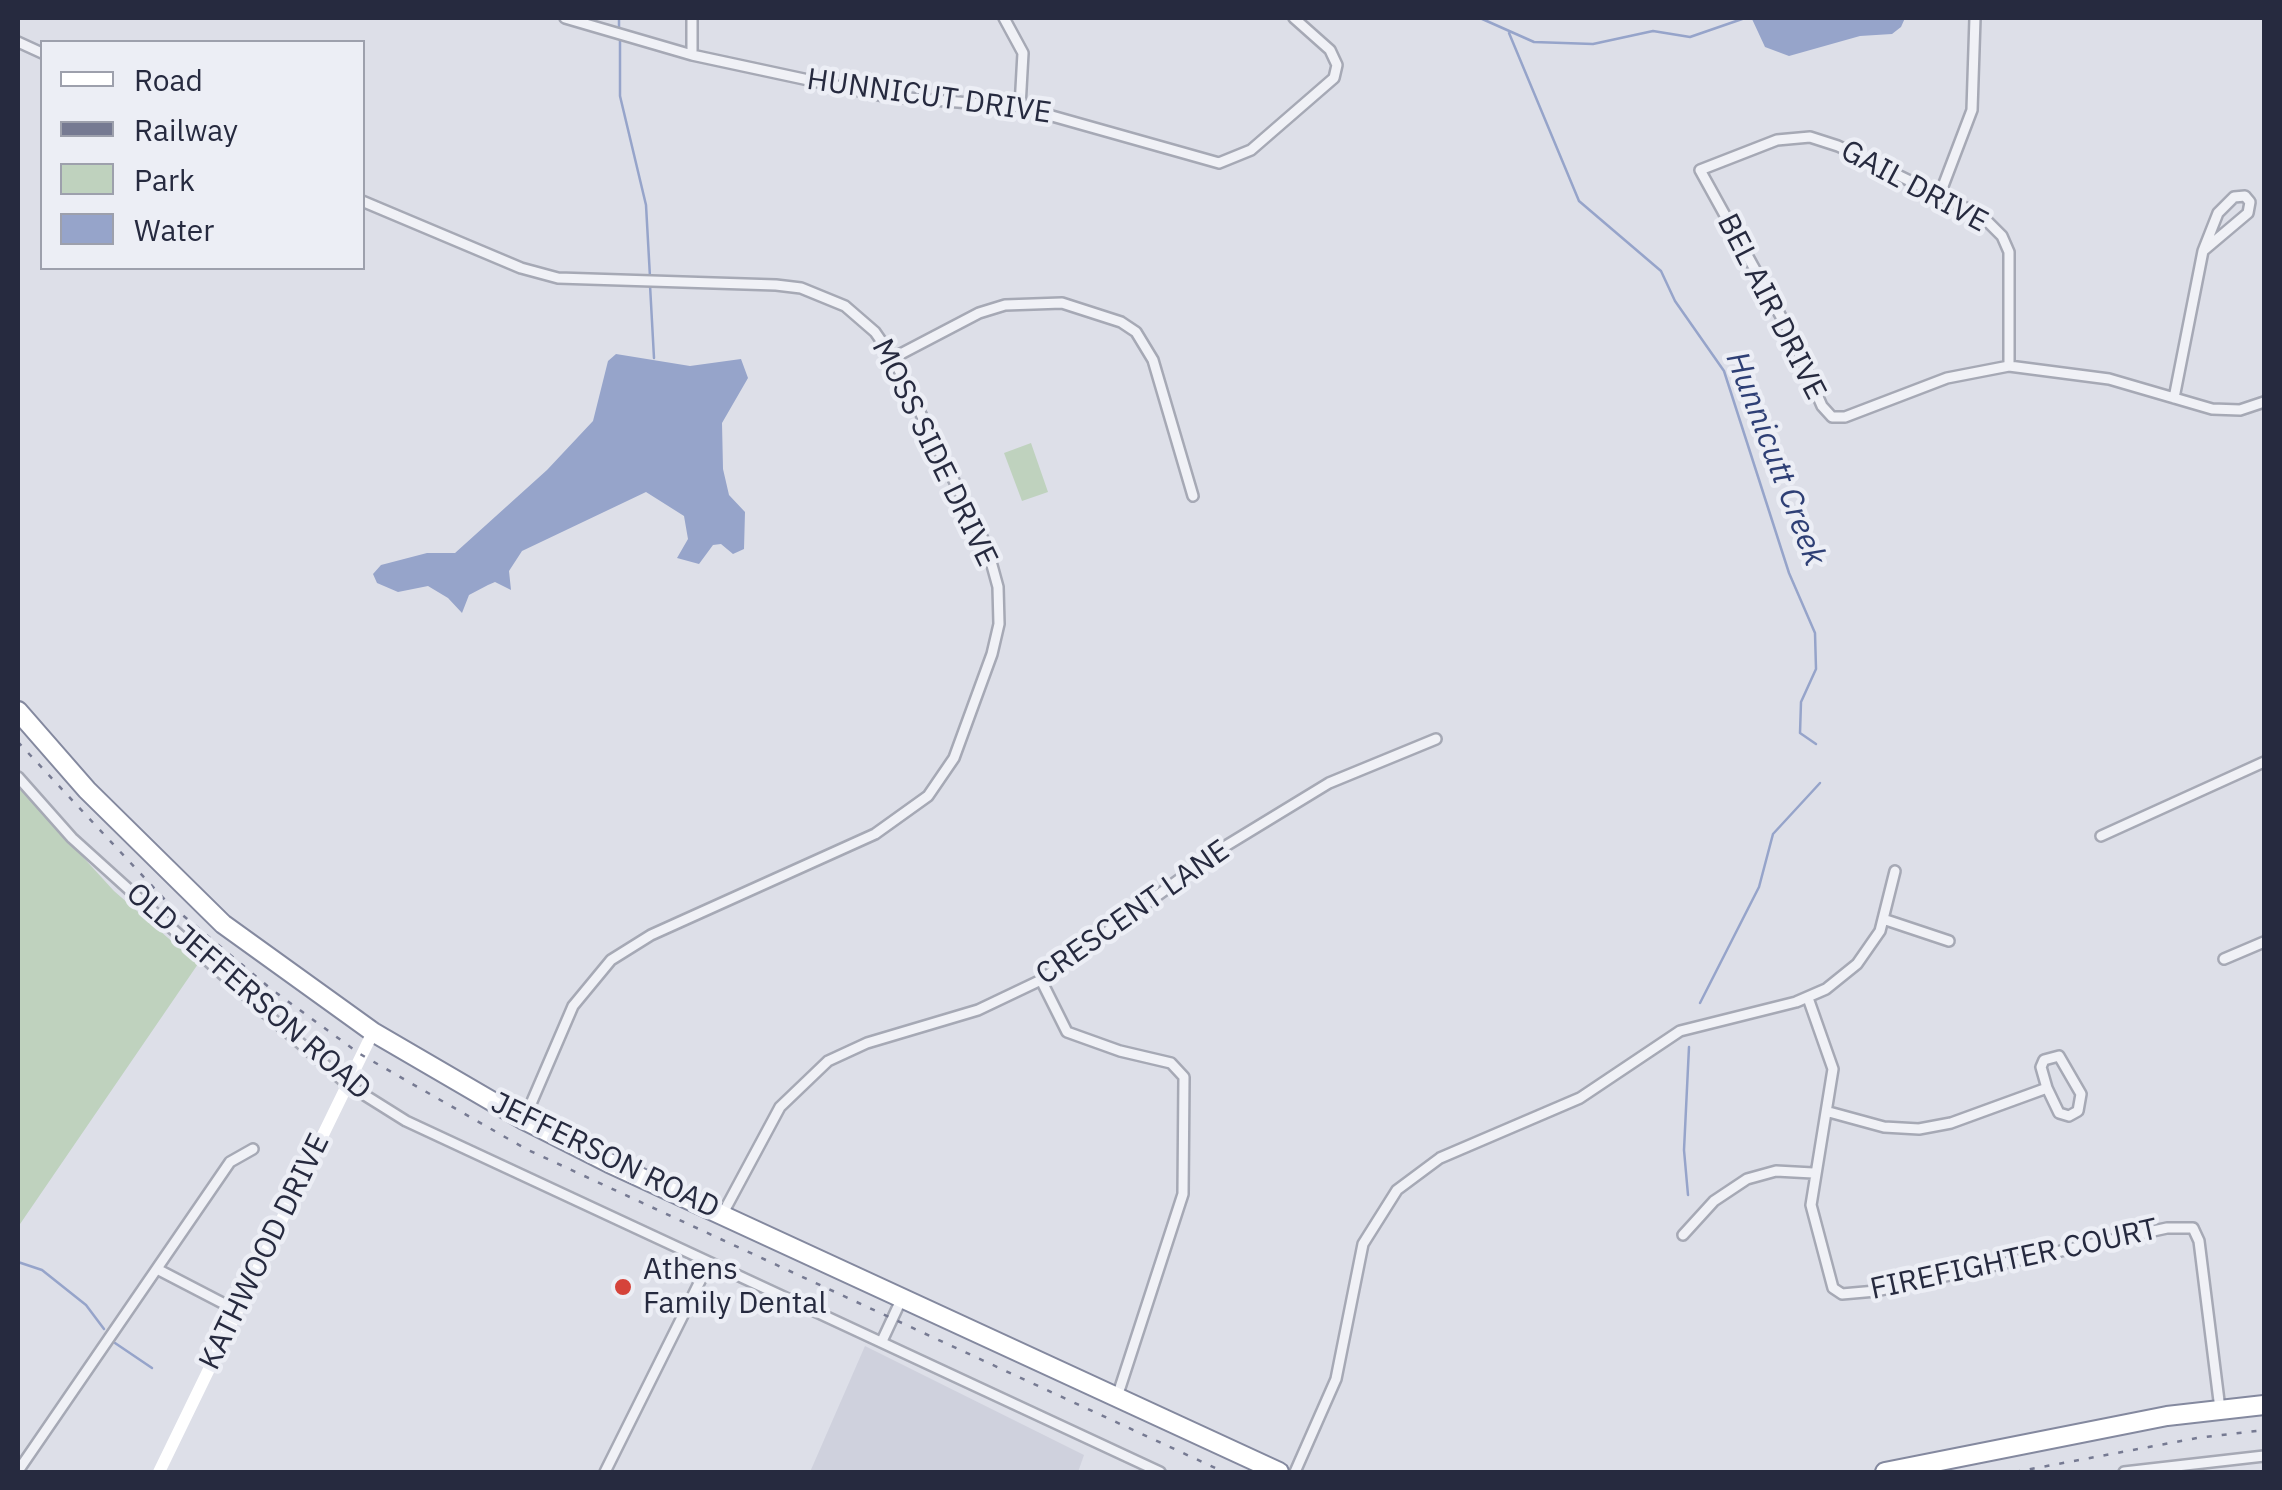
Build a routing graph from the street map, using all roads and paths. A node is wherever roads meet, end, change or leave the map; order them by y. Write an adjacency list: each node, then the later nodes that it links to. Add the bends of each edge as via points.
1 (564, 18): 6 (street, HUNNICUT DRIVE)
2 (692, 18): 6 (street)
3 (1004, 18): 7 (street, via 1023,53)
4 (1294, 18): 7 (street, HUNNICUT DRIVE, via 1335,58 1337,72 1251,150 1218,163)
5 (1975, 18): 9 (street, via 1972,110)
6 (692, 55): 7 (street, HUNNICUT DRIVE, via 883,96)
7 (1020, 107)
8 (1700, 170): 9 (street, GAIL DRIVE, via 1777,140 1810,137); 13 (street, BEL AIR DRIVE, via 1832,417 1946,378)
9 (1940, 194): 13 (street, GAIL DRIVE, via 1982,216 2006,244)
10 (365, 202): 12 (street, MOSS SIDE DRIVE, via 558,278 801,288 861,318)
11 (2203, 251): 11 (street, via 2224,206 2244,196 2248,213); 14 (street)
12 (893, 358): 16 (street, via 1005,305 1062,303 1122,322 1153,360); 33 (street, MOSS SIDE DRIVE, via 987,547 998,588 992,654 954,758 928,796 897,822 651,935 611,960 573,1006)
13 (2009, 366): 14 (street, BEL AIR DRIVE, via 2109,379)
14 (2174, 398): 15 (street, BEL AIR DRIVE, via 2222,410)
15 (2264, 402)
16 (1193, 496)
17 (18, 711): 29 (highway, JEFFERSON ROAD, via 223,924)
18 (1436, 739): 27 (street, CRESCENT LANE, via 1314,792)
19 (2264, 762): 21 (street)
20 (18, 777): 30 (street, OLD JEFFERSON ROAD, via 130,892)
21 (2101, 836)
22 (1895, 871): 23 (street)
23 (1886, 920): 24 (street); 28 (street, via 1857,964)
24 (1949, 942)
25 (2264, 942): 26 (street)
26 (2224, 959)
27 (1041, 980): 36 (street, CRESCENT LANE, via 978,1010 828,1061 780,1107); 43 (street, via 1067,1032 1171,1063 1184,1077 1183,1194)
28 (1808, 998): 32 (street, FIREFIGHTER COURT, via 1830,1055); 53 (street, via 1680,1031 1567,1105 1410,1176 1383,1205 1363,1244 1336,1379)
29 (372, 1032): 30 (street, KATHWOOD DRIVE); 33 (highway, JEFFERSON ROAD)
30 (347, 1084): 38 (street, OLD JEFFERSON ROAD, via 436,1138); 41 (street, KATHWOOD DRIVE)
31 (2046, 1088): 31 (street, via 2059,1112 2078,1112 2080,1094 2059,1056 2041,1067); 32 (street, via 1919,1129 1884,1128)
32 (1829, 1112): 35 (street, FIREFIGHTER COURT)
33 (524, 1120): 36 (highway, JEFFERSON ROAD)
34 (253, 1149): 39 (street, via 230,1162)
35 (1813, 1173): 37 (street, via 1747,1180 1714,1201); 45 (street, FIREFIGHTER COURT, via 1814,1221 1830,1283 1842,1294 2192,1228 2200,1241)
36 (722, 1214): 40 (highway, JEFFERSON ROAD)
37 (1682, 1235)
38 (709, 1263): 42 (street, OLD JEFFERSON ROAD); 50 (street)
39 (157, 1270): 41 (street); 48 (street)
40 (903, 1296): 42 (street); 43 (highway, JEFFERSON ROAD)
41 (236, 1310): 49 (street, KATHWOOD DRIVE)
42 (882, 1341): 51 (street, OLD JEFFERSON ROAD)
43 (1117, 1397): 52 (highway, JEFFERSON ROAD)
44 (2264, 1405): 45 (highway)
45 (2220, 1409): 47 (highway)
46 (2264, 1456): 55 (street)
47 (1948, 1467): 54 (highway)
48 (18, 1471)
49 (159, 1472)
50 (605, 1472)
51 (1160, 1472)
52 (1279, 1472)
53 (1295, 1472)
54 (1885, 1472)
55 (2124, 1472)

